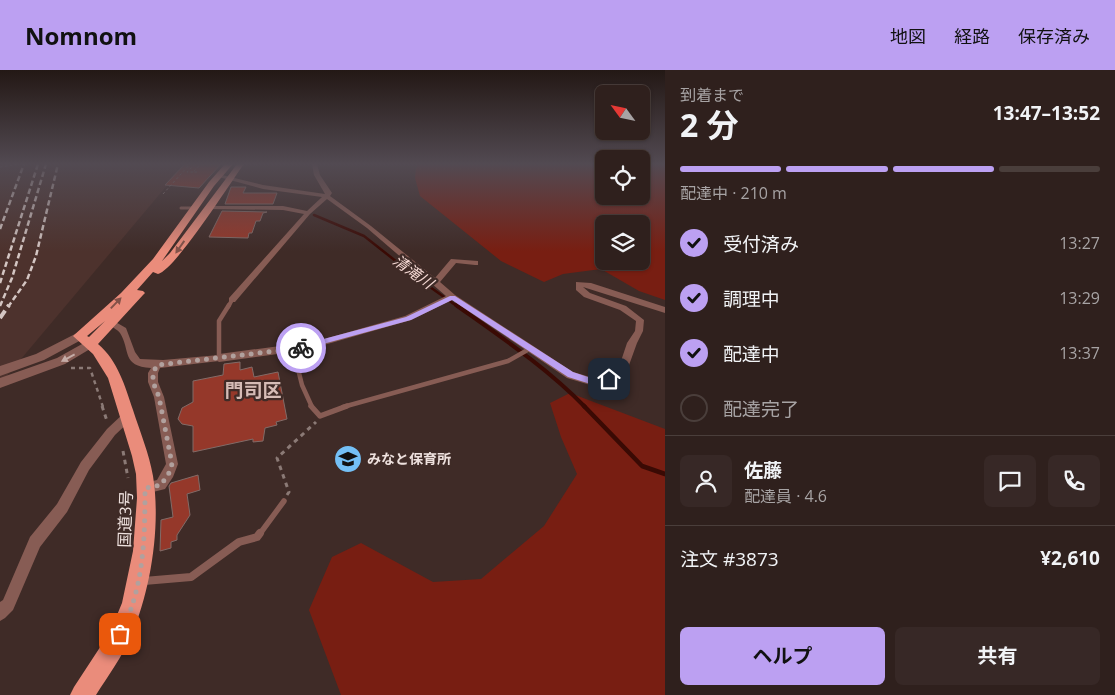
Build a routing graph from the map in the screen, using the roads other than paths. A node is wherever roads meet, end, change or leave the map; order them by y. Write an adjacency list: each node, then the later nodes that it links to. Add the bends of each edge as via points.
1 (206, 193): 8 (highway)
2 (218, 193): 6 (highway)
3 (304, 193): 5 (street)
4 (329, 193): 5 (street)
5 (327, 196): 9 (street); 11 (street)
6 (208, 207): 9 (street, via 283,208); 15 (highway, one-way to 15, via 174,255)
7 (181, 208): 8 (lane)
8 (195, 208): 16 (highway, one-way to 8, via 166,250)
9 (308, 214): 13 (street)
10 (475, 263): 11 (street, via 450,264)
11 (436, 283): 12 (street)
12 (452, 297): 17 (street, via 408,318); 18 (street)
13 (232, 300): 20 (lane, via 219,321)
14 (665, 310): 18 (street, via 579,284 580,290 587,295 623,308 640,320 621,376 597,383 570,375)
15 (112, 323): 16 (highway); 22 (street, via 123,330 137,362)
16 (85, 339): 21 (street, via 61,361); 25 (highway, 国道3号, via 100,352 114,373)
17 (310, 346): 19 (street)
18 (531, 348): 19 (lane, via 508,361 355,403 320,416 314,411 302,385)
19 (293, 349): 20 (street)
20 (220, 358): 22 (street)
21 (41, 363): 23 (street); 24 (street)
22 (157, 365): 26 (street, via 153,382 172,464 161,485)
23 (0, 371)
24 (0, 384)
25 (128, 416): 26 (highway, 国道3号); 29 (street, via 85,466 62,508 35,542 8,606)
26 (145, 488): 28 (highway, 国道3号, via 144,550)
27 (284, 501): 28 (lane, via 257,537 239,542 191,576)
28 (138, 581): 30 (highway, 国道3号, via 127,621)
29 (0, 613)
30 (82, 695)

